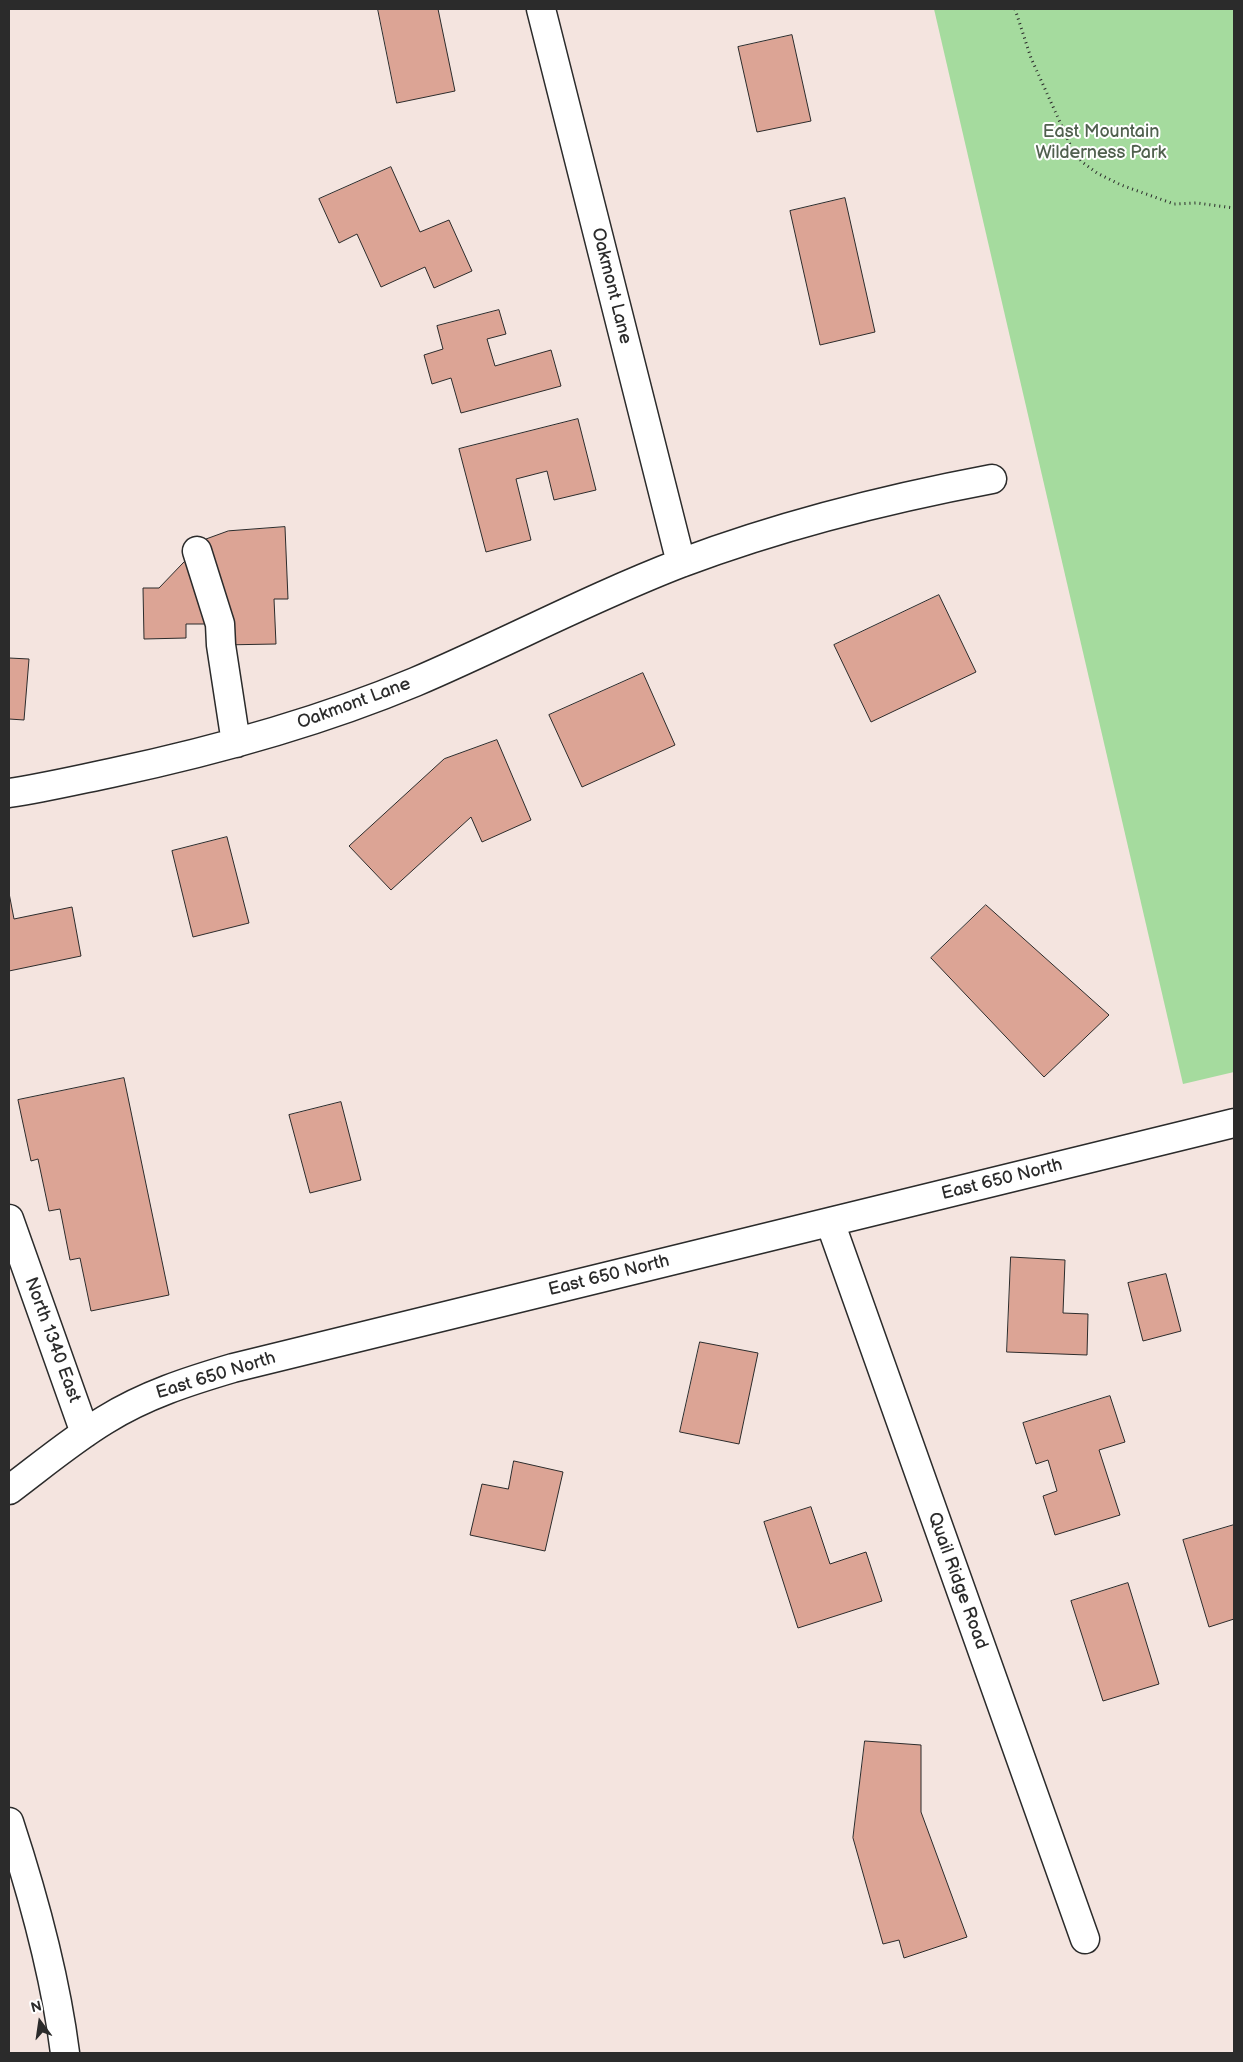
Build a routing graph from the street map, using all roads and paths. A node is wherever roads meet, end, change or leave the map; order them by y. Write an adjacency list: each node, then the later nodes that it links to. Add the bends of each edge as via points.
1 (541, 9): 6 (street, Oakmont Lane)
2 (1015, 9): 3 (path, via 1031,58 1073,151 1082,162 1121,184 1174,204 1197,203)
3 (1234, 208)
4 (992, 479): 6 (street, Oakmont Lane, via 841,511)
5 (197, 551): 7 (street, via 220,624)
6 (682, 563): 7 (street, Oakmont Lane, via 553,617 413,682 341,710)
7 (236, 743): 8 (street, Oakmont Lane)
8 (9, 794)
9 (1233, 1126): 11 (street, East 650 North)
10 (9, 1218): 12 (street, North 1340 East)
11 (830, 1222): 12 (street, East 650 North, via 233,1368 147,1398); 15 (street, Quail Ridge Road)
12 (85, 1433): 13 (street, East 650 North)
13 (9, 1490)
14 (9, 1822): 16 (street, via 32,1891 49,1959)
15 (1085, 1940)
16 (65, 2053)

